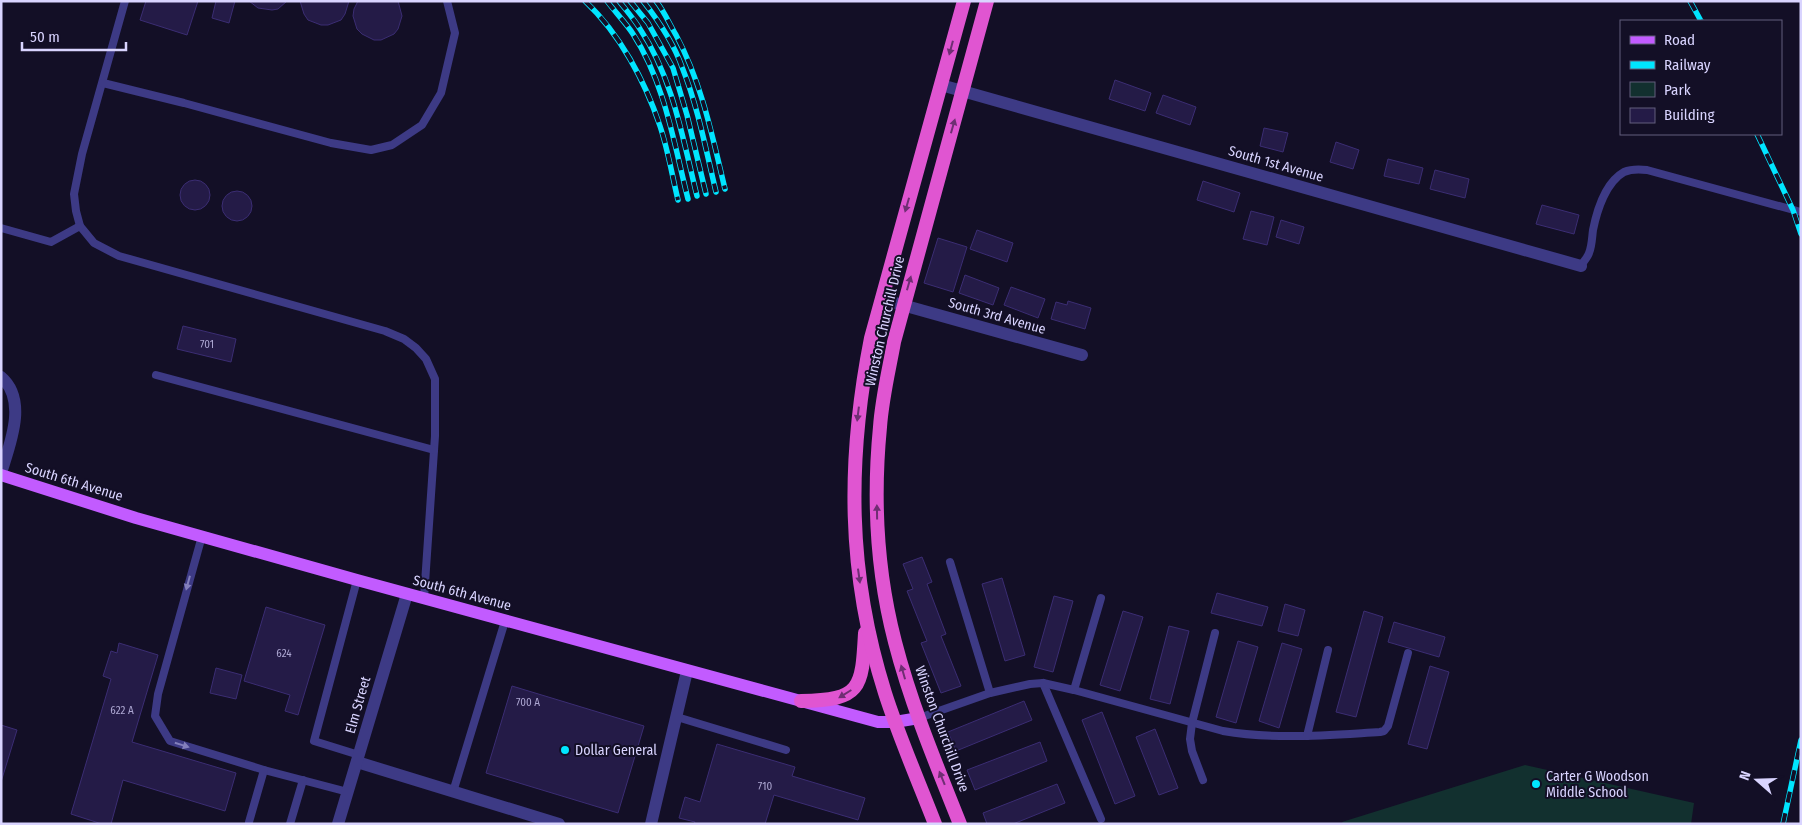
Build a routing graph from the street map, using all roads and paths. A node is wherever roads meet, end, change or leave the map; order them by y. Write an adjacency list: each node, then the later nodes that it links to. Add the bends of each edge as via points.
1 (125, 1): 5 (lane)
2 (448, 1): 5 (lane, via 455,33 441,93 422,125 392,145 371,150 332,143)
3 (964, 1): 6 (highway, Winston Churchill Drive, one-way to 6)
4 (987, 1): 7 (highway, Winston Churchill Drive)
5 (103, 83): 9 (lane, via 74,194)
6 (941, 85): 7 (street, South 1st Avenue); 12 (highway, Winston Churchill Drive, one-way to 12)
7 (963, 91): 11 (street, South 1st Avenue); 13 (highway, Winston Churchill Drive, one-way to 7)
8 (1801, 212): 11 (lane, via 1647,170 1630,170 1615,179 1609,188 1600,208 1589,254)
9 (80, 226): 10 (lane, via 51,242); 17 (lane, via 94,243 119,256 404,339 426,359 434,379)
10 (1, 228)
11 (1581, 266)
12 (881, 299): 13 (street, South 3rd Avenue); 25 (highway, Winston Churchill Drive, one-way to 25, via 862,384 854,468 854,524)
13 (903, 305): 14 (street, South 3rd Avenue); 36 (highway, Winston Churchill Drive, one-way to 13, via 894,640 883,586 877,513 880,420)
14 (1082, 355)
15 (156, 374): 17 (lane)
16 (1, 377): 18 (street, via 12,390 16,402)
17 (434, 450): 23 (lane)
18 (1, 474): 19 (main road, South 6th Avenue)
19 (202, 536): 21 (main road, South 6th Avenue); 42 (lane, one-way to 42, via 154,716 170,741)
20 (950, 562): 33 (lane)
21 (357, 580): 22 (main road, South 6th Avenue); 41 (lane, via 314,741)
22 (407, 594): 23 (main road, South 6th Avenue); 41 (street, Elm Street)
23 (424, 598): 26 (main road, South 6th Avenue)
24 (1101, 598): 32 (lane)
25 (866, 617): 34 (highway, one-way to 34, via 863,667 857,684 842,697 831,701); 37 (highway, Winston Churchill Drive)
26 (505, 621): 30 (main road, South 6th Avenue); 46 (lane)
27 (1215, 633): 38 (lane)
28 (1328, 650): 39 (lane)
29 (1408, 653): 39 (lane, via 1384,731)
30 (687, 671): 34 (main road, South 6th Avenue); 35 (street)
31 (1043, 683): 32 (lane); 33 (lane); 47 (lane)
32 (1074, 690): 38 (lane)
33 (990, 693): 36 (lane)
34 (801, 701): 37 (main road, South 6th Avenue, via 878,722)
35 (677, 718): 40 (lane); 52 (street)
36 (919, 718): 37 (main road, South 6th Avenue); 54 (highway, Winston Churchill Drive, one-way to 36)
37 (895, 722): 53 (highway, Winston Churchill Drive)
38 (1192, 723): 39 (lane, via 1238,734); 44 (lane, via 1192,751)
39 (1307, 736)
40 (786, 750)
41 (358, 758): 45 (street, Elm Street); 46 (street)
42 (264, 770): 43 (lane); 48 (lane)
43 (303, 780): 45 (lane); 49 (lane)
44 (1202, 780)
45 (348, 792): 50 (street, Elm Street)
46 (453, 792): 51 (street)
47 (1101, 819)
48 (249, 822)
49 (290, 824)
50 (338, 824)
51 (559, 824)
52 (651, 824)
53 (935, 824)
54 (960, 824)

